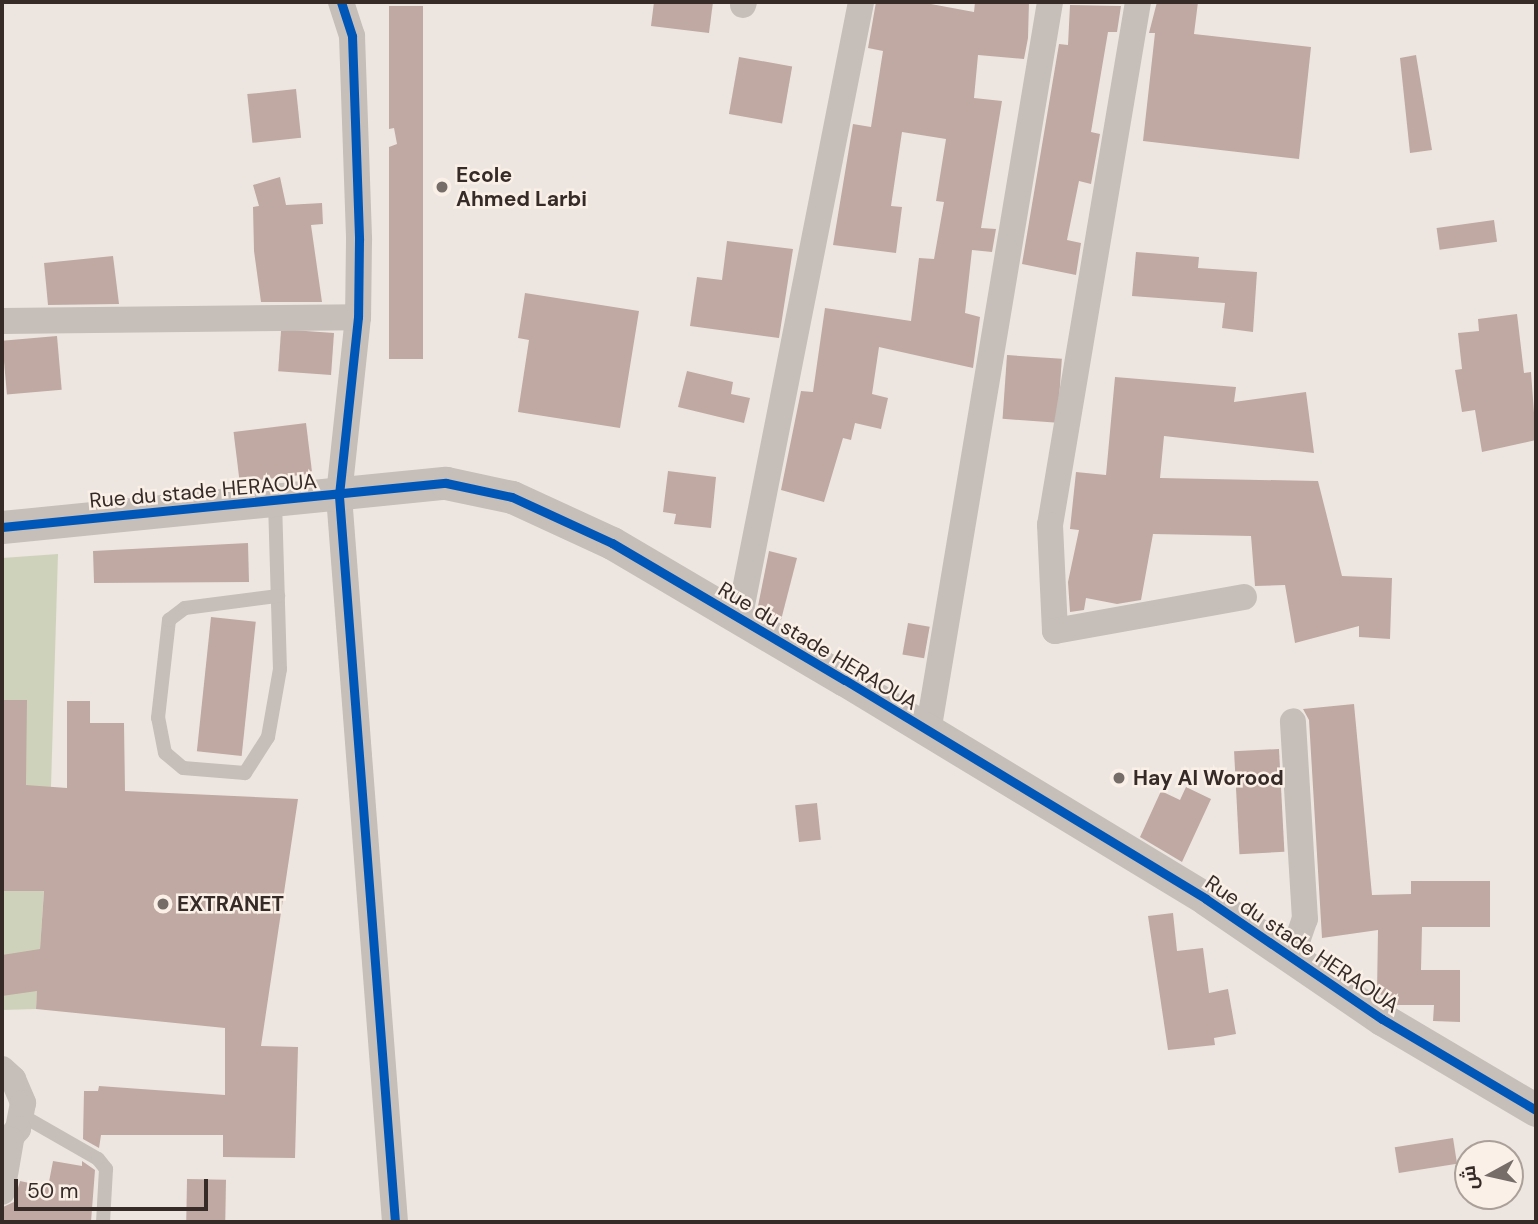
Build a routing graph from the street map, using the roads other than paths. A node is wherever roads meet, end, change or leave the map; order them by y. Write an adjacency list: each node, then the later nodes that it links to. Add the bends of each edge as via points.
1 (341, 2): 5 (street, via 352,36)
2 (861, 2): 12 (street)
3 (1050, 2): 14 (street)
4 (1138, 2): 11 (street, via 1051,526 1055,631)
5 (358, 317): 6 (street); 7 (street)
6 (2, 321)
7 (338, 496): 8 (street, Rue du stade HERAOUA); 12 (street, Rue du stade HERAOUA, via 446,483 512,497 612,543); 22 (street)
8 (275, 502): 9 (street, Rue du stade HERAOUA); 10 (lane)
9 (2, 527)
10 (278, 596): 10 (lane, via 280,669 268,737 257,761 245,774 183,768 164,753 158,718 169,620 185,608)
11 (1244, 597)
12 (739, 620): 14 (street, Rue du stade HERAOUA)
13 (1293, 721): 15 (street, via 1305,919)
14 (928, 732): 15 (street, Rue du stade HERAOUA)
15 (1292, 956): 17 (street, Rue du stade HERAOUA, via 1382,1019)
16 (2, 1069): 18 (street, via 20,1090)
17 (1536, 1110)
18 (23, 1116): 19 (street); 21 (lane, via 98,1159 106,1169)
19 (6, 1144): 20 (street)
20 (2, 1192)
21 (103, 1222)
22 (395, 1222)

